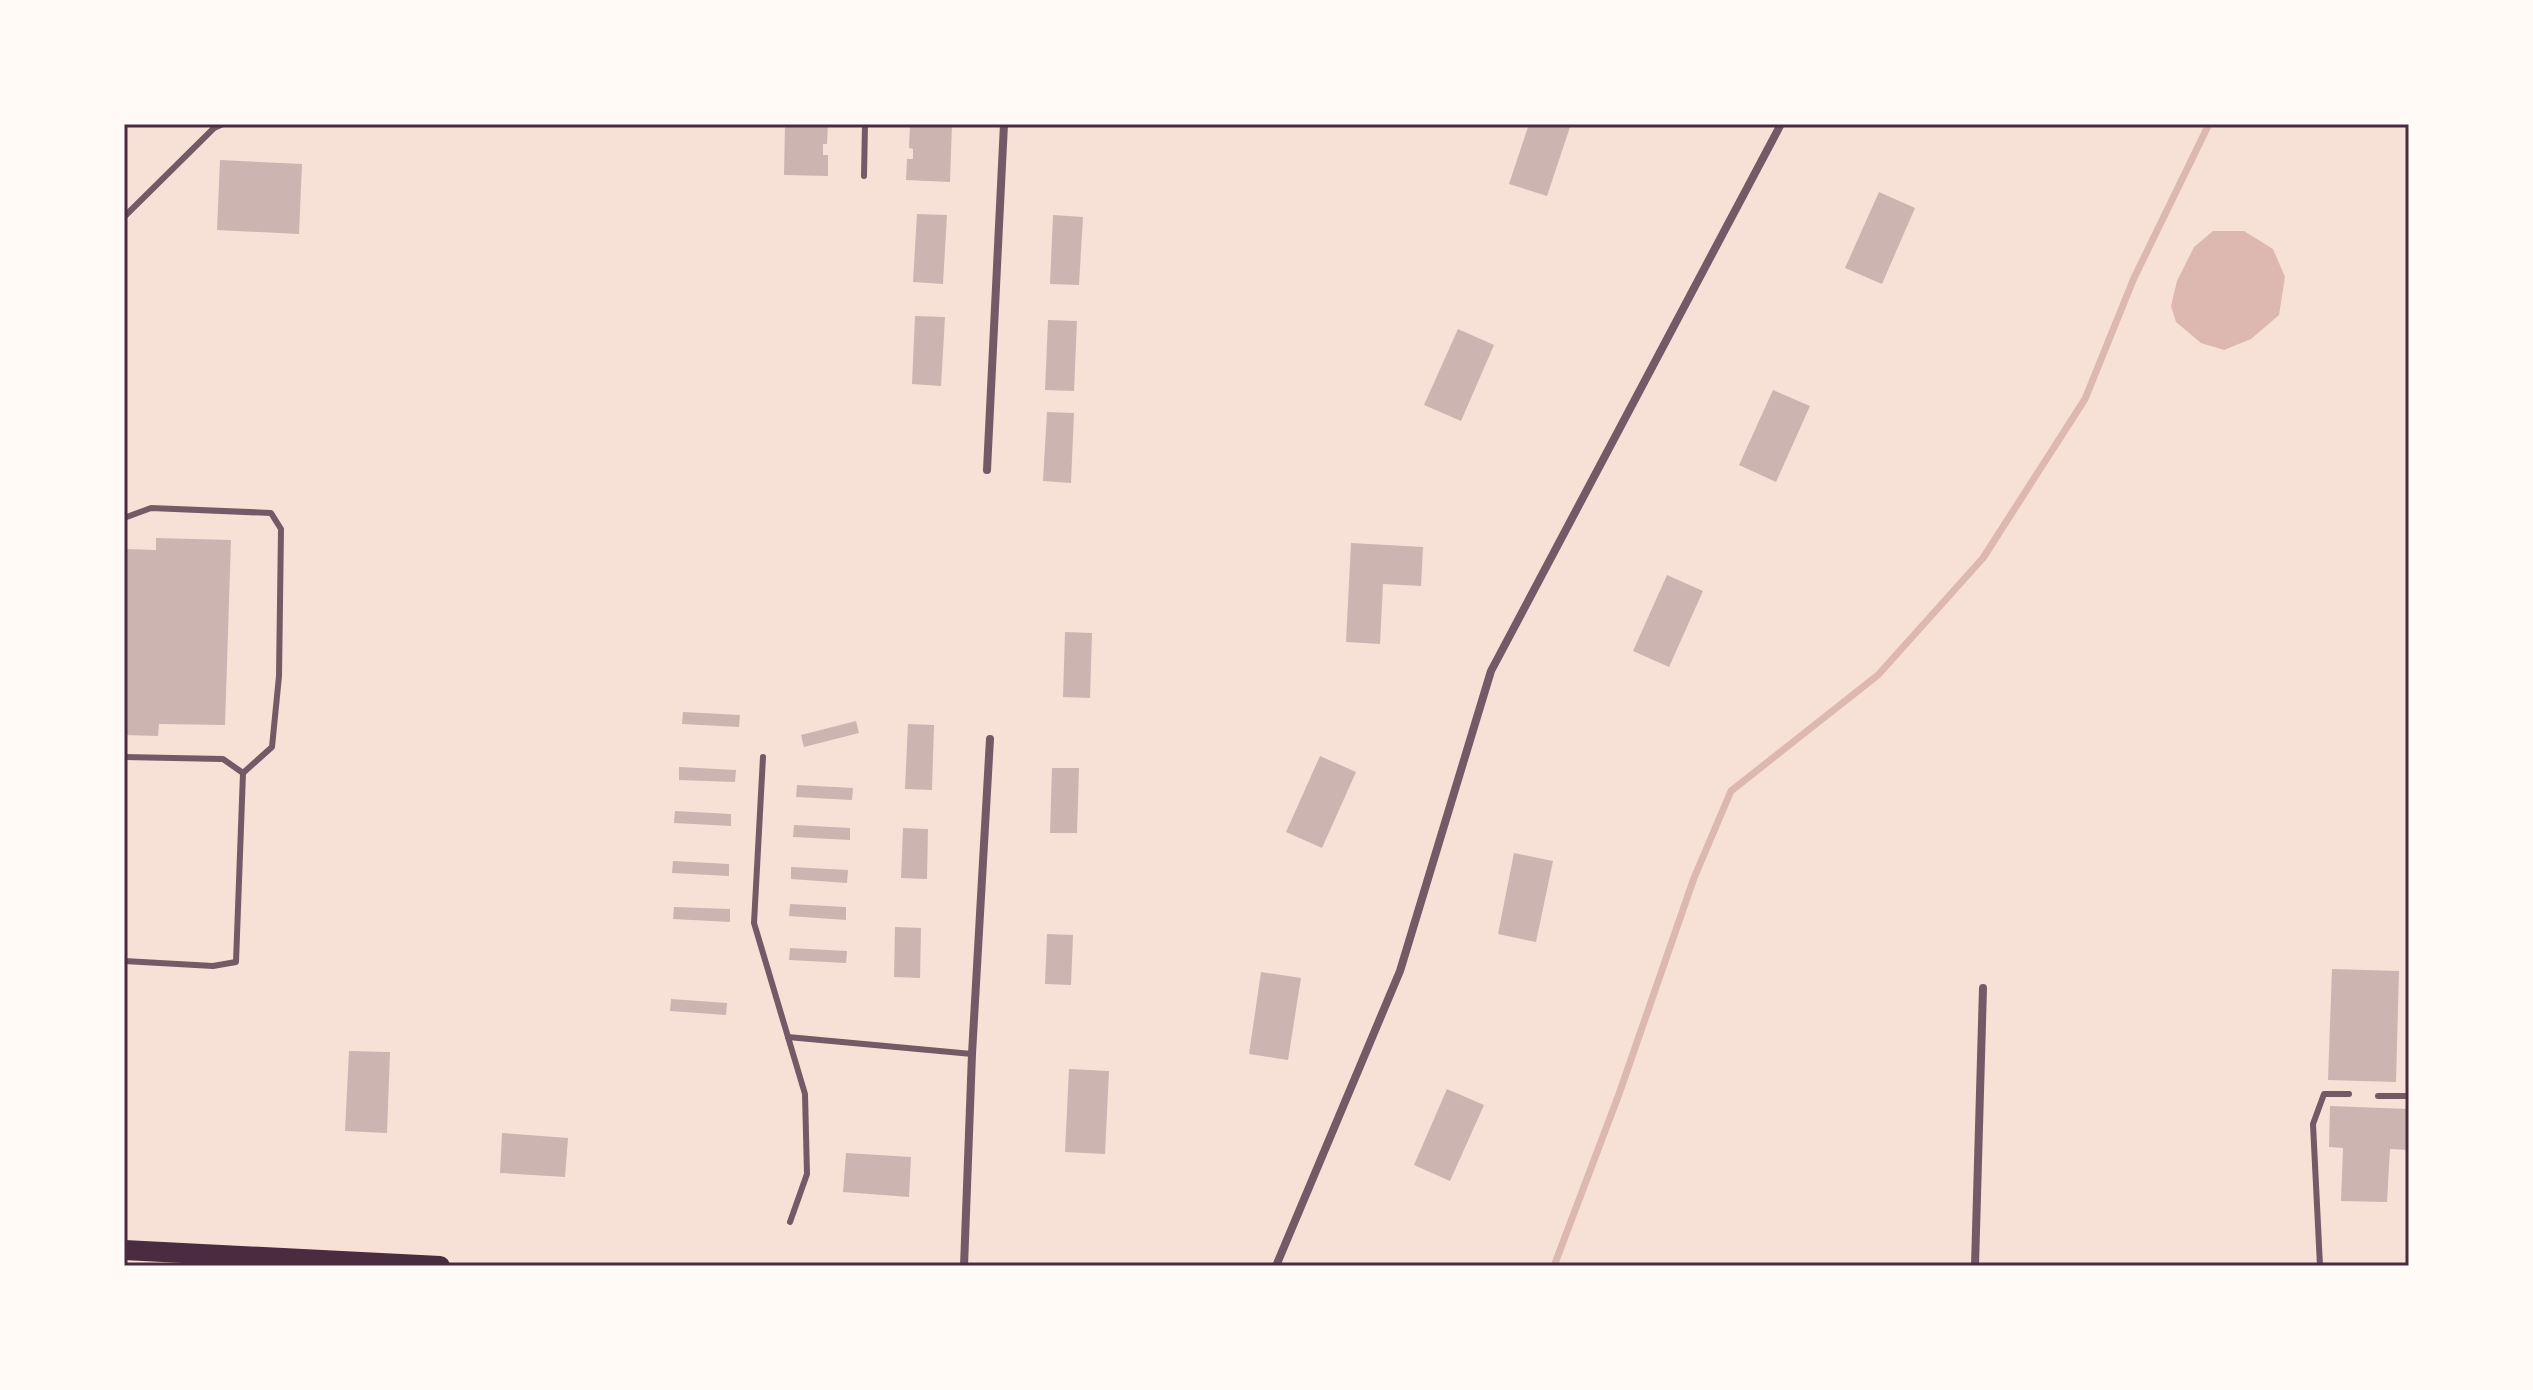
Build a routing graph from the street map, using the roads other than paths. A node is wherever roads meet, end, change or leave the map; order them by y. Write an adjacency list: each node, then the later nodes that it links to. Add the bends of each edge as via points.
1 (223, 124): 8 (lane)
2 (421, 124): 3 (lane)
3 (431, 124)
4 (865, 124): 7 (lane)
5 (1004, 124): 9 (street)
6 (1781, 124): 27 (street, via 1491,671 1400,971)
7 (864, 176)
8 (124, 217)
9 (987, 470)
10 (124, 518): 14 (lane, via 151,508 271,513 281,529 279,676 272,747)
11 (990, 739): 19 (street)
12 (124, 757): 14 (lane, via 223,759)
13 (763, 757): 18 (lane, via 754,923)
14 (243, 773): 15 (lane, via 236,962 213,966)
15 (124, 961): 16 (lane)
16 (124, 985)
17 (1983, 988): 28 (street)
18 (788, 1037): 19 (lane); 23 (lane, via 805,1094 807,1174)
19 (972, 1054): 26 (street)
20 (2349, 1094): 29 (lane, via 2324,1094 2313,1124)
21 (2378, 1096): 22 (lane)
22 (2409, 1096)
23 (790, 1222)
24 (124, 1250): 25 (highway)
25 (440, 1266)
26 (964, 1266)
27 (1276, 1266)
28 (1975, 1266)
29 (2320, 1266)

